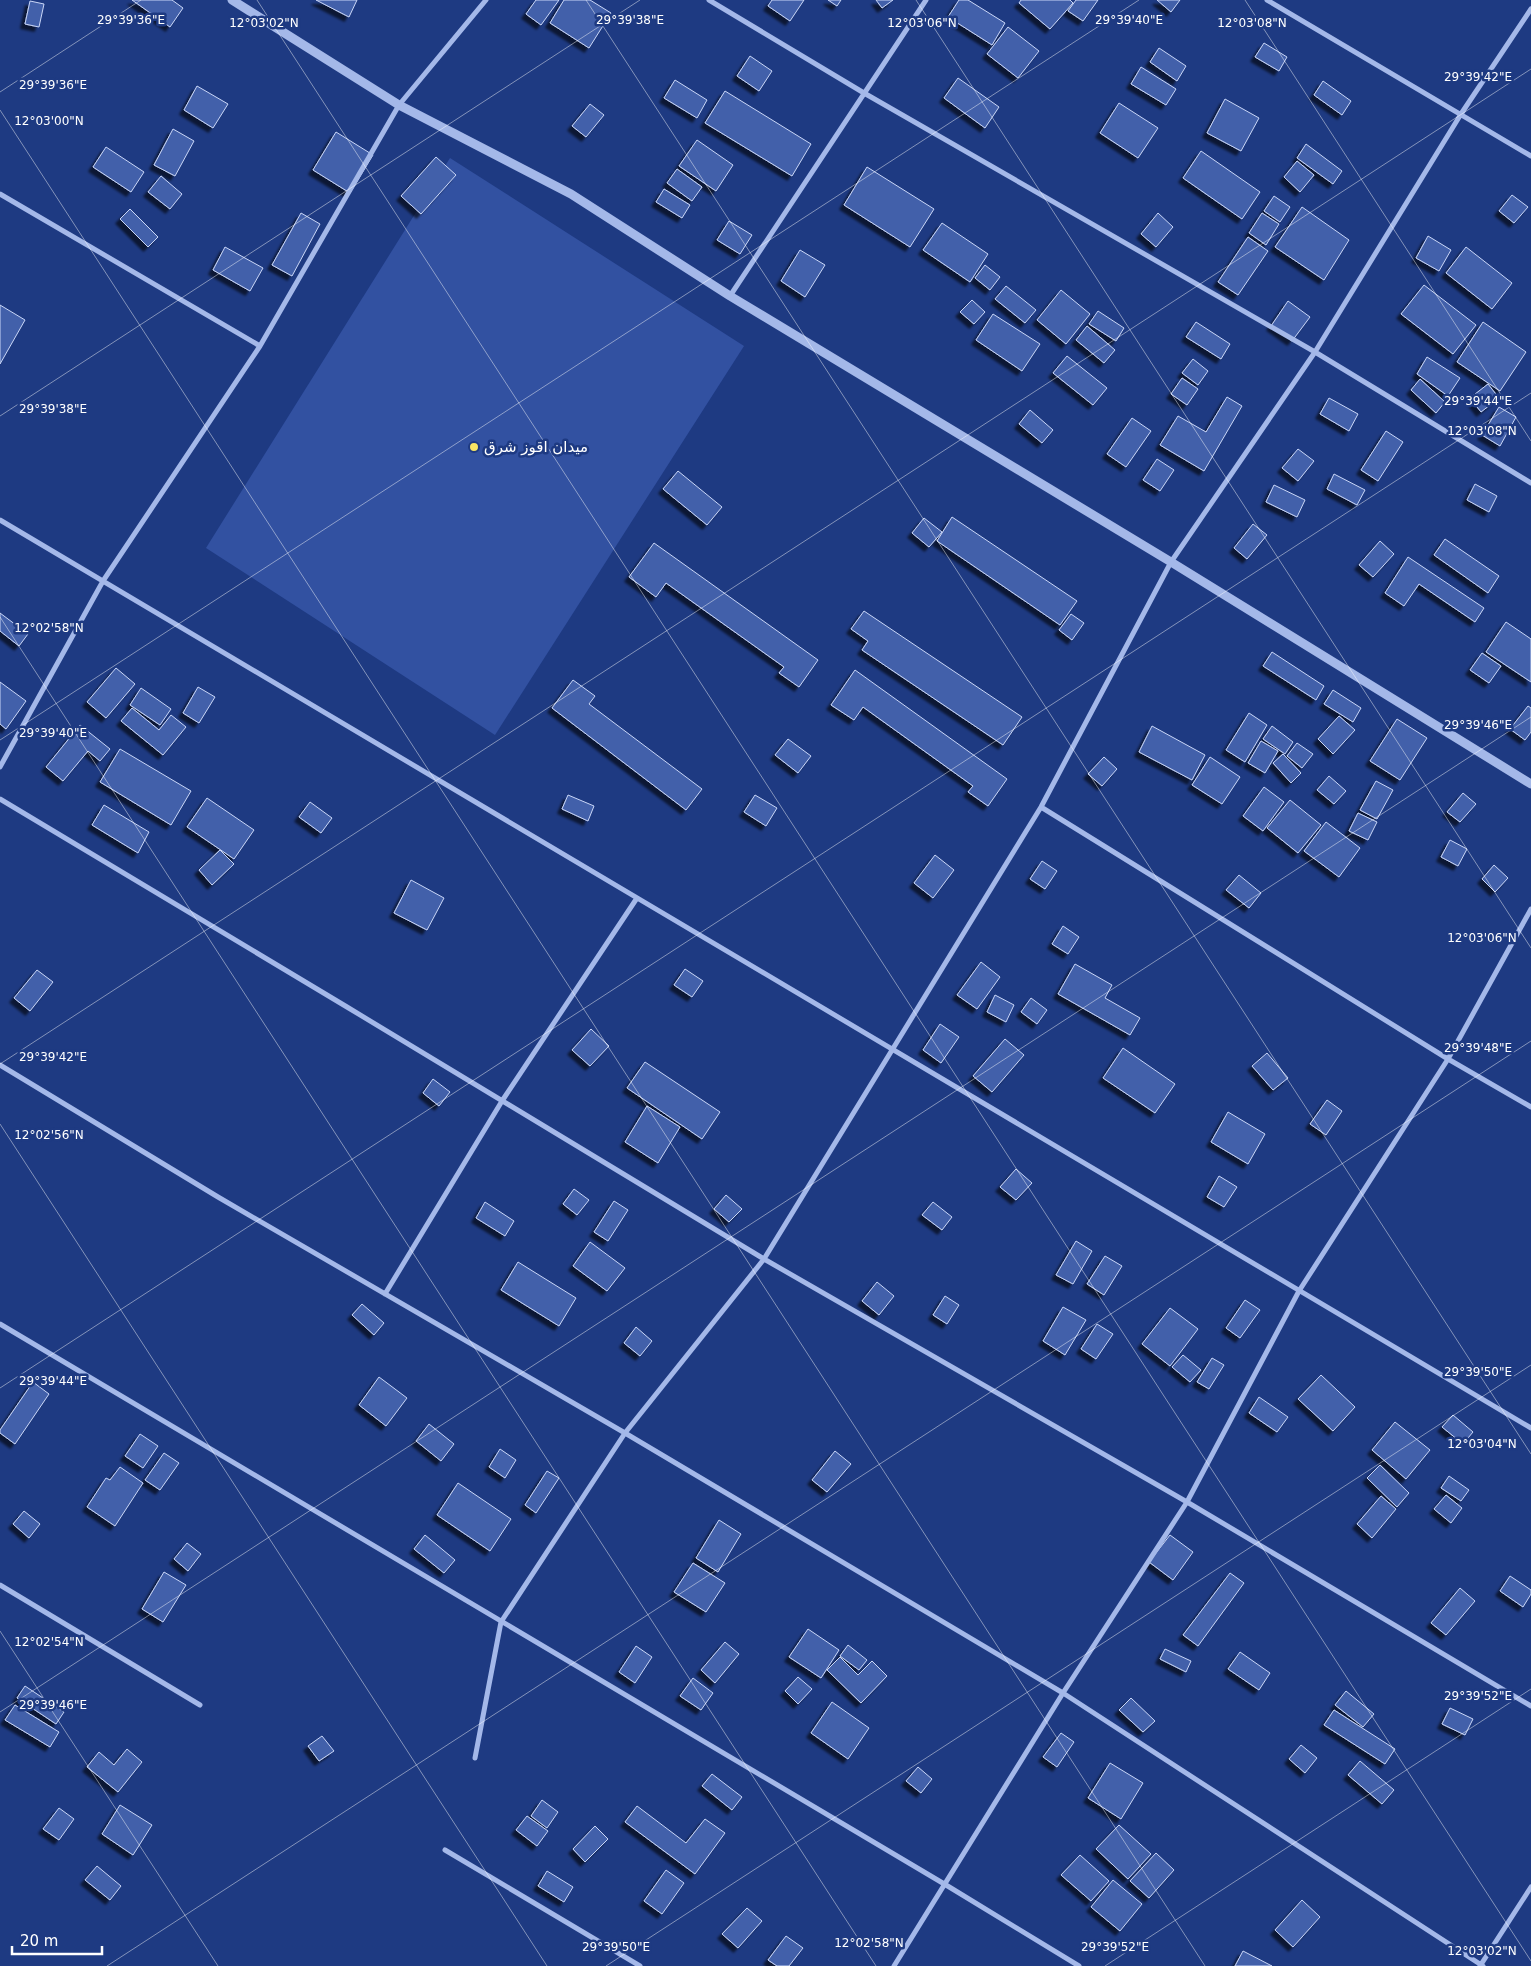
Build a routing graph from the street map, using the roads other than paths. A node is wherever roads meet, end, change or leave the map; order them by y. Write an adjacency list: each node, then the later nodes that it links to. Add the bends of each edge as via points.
1 (232, 0): 8 (street)
2 (486, 0): 8 (street)
3 (708, 0): 7 (street)
4 (926, 0): 7 (street)
5 (1267, 0): 9 (street)
6 (1531, 9): 9 (street)
7 (864, 93): 12 (street); 14 (street)
8 (400, 105): 12 (street, via 571,194); 13 (street)
9 (1460, 114): 10 (street); 14 (street)
10 (1531, 156)
11 (0, 194): 13 (street)
12 (730, 296): 17 (street)
13 (260, 346): 18 (street)
14 (1315, 352): 15 (street); 17 (street)
15 (1531, 483)
16 (0, 520): 18 (street)
17 (1171, 562): 20 (street); 22 (street)
18 (103, 581): 19 (street); 23 (street)
19 (0, 767)
20 (1531, 784)
21 (0, 799): 28 (street)
22 (1041, 807): 25 (street); 26 (street)
23 (637, 898): 25 (street); 28 (street)
24 (1531, 909): 26 (street)
25 (891, 1049): 30 (street); 31 (street)
26 (1448, 1059): 29 (street); 31 (street)
27 (0, 1065): 32 (street)
28 (502, 1101): 30 (street); 32 (street)
29 (1531, 1107)
30 (764, 1259): 35 (street); 36 (street)
31 (1299, 1291): 34 (street); 36 (street)
32 (385, 1294): 35 (street)
33 (0, 1324): 38 (street)
34 (1531, 1428)
35 (625, 1433): 38 (street); 39 (street)
36 (1187, 1502): 39 (street); 41 (street)
37 (0, 1585): 40 (street)
38 (501, 1622): 42 (street); 44 (street)
39 (1063, 1693): 44 (street); 49 (street)
40 (200, 1704)
41 (1531, 1706)
42 (474, 1758)
43 (445, 1850): 46 (street)
44 (946, 1885): 47 (street); 48 (street)
45 (1531, 1887): 49 (street)
46 (640, 1966)
47 (894, 1966)
48 (1079, 1966)
49 (1481, 1966)

